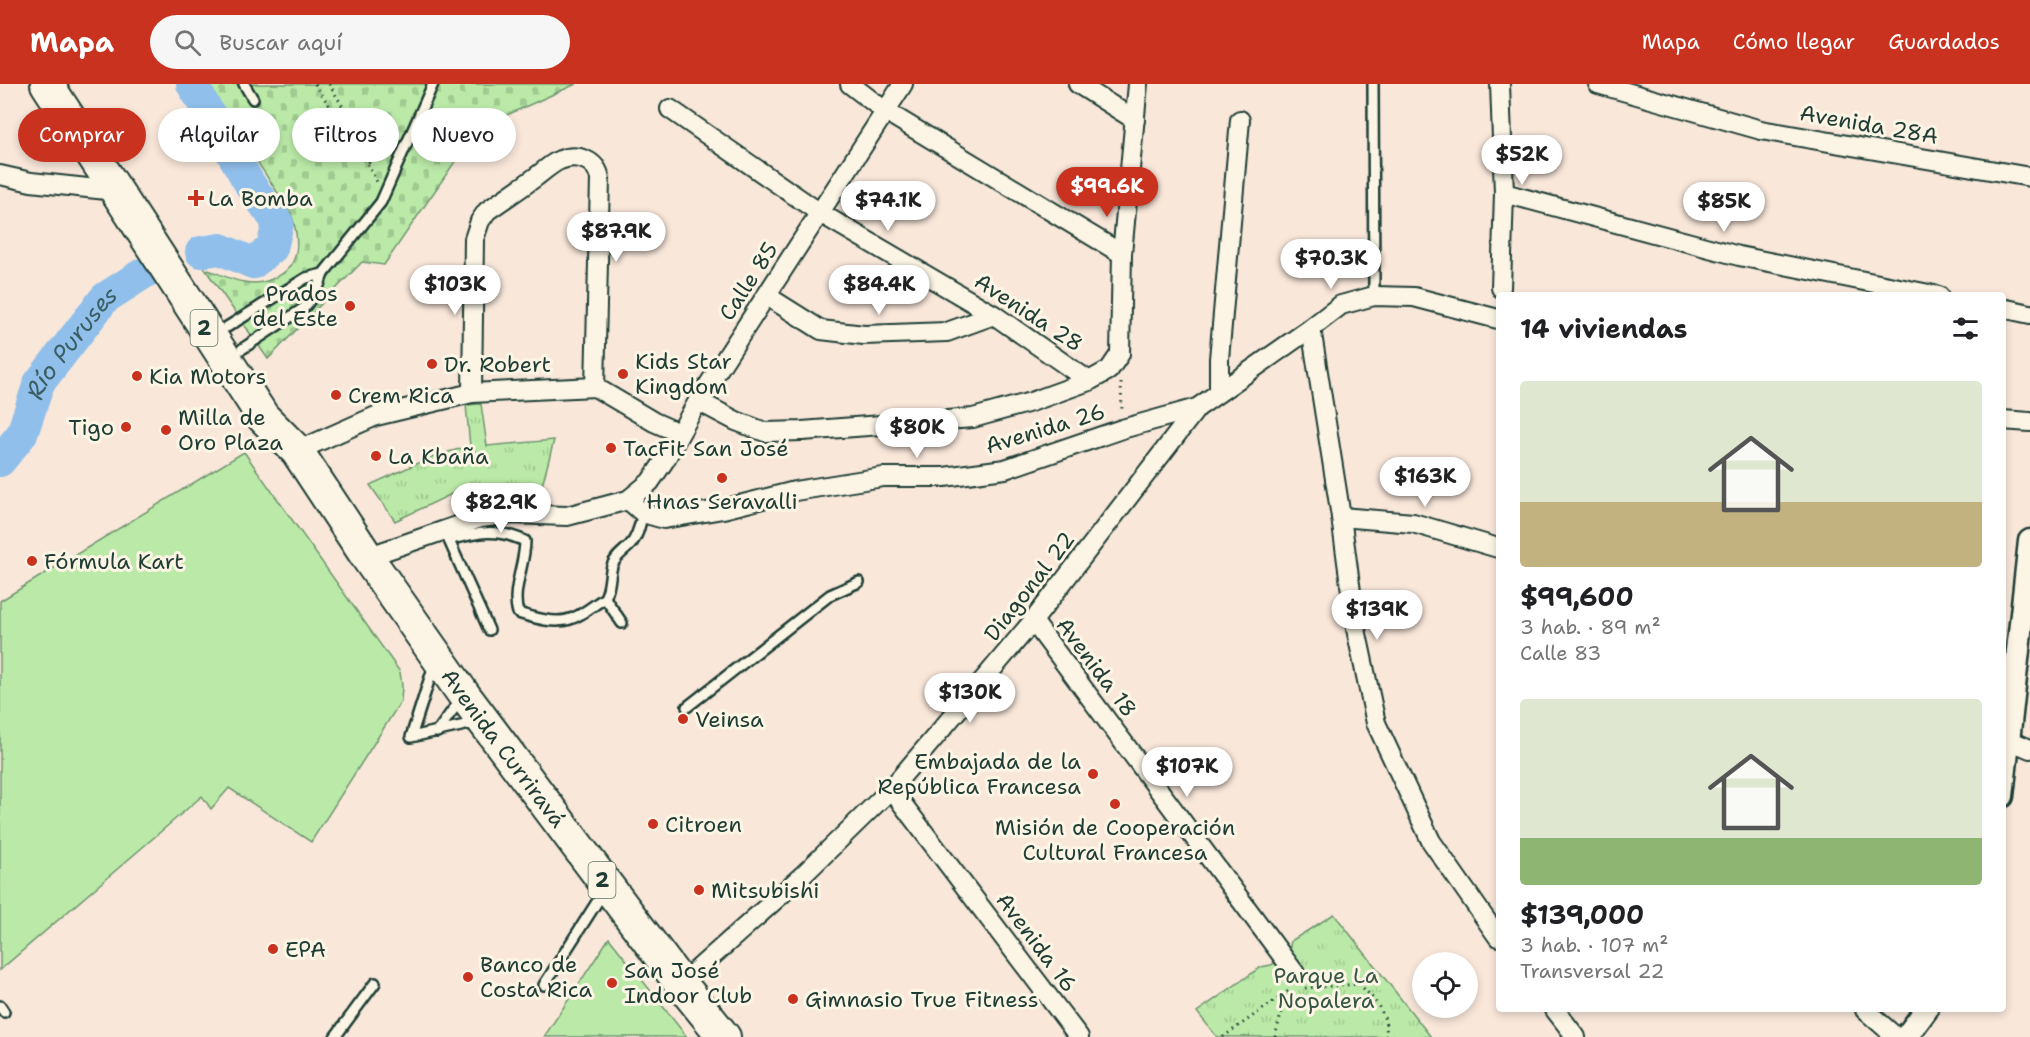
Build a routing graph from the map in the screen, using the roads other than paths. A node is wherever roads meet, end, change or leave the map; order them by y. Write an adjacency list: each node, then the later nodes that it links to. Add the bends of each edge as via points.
1 (47, 84): 19 (highway, Avenida Curriravá / 2)
2 (72, 84): 33 (highway, Avenida Curriravá / 2)
3 (244, 84): 12 (lane)
4 (433, 84): 23 (lane, via 384,197)
5 (850, 84): 14 (street)
6 (903, 84): 14 (street, Calle 85)
7 (1078, 84): 15 (street)
8 (1138, 84): 15 (street)
9 (1373, 84): 27 (lane)
10 (1500, 84): 20 (street)
11 (1598, 84): 18 (street, Avenida 28A, via 1761,130)
12 (253, 99)
13 (669, 109): 21 (street, Avenida 28)
14 (885, 111): 21 (street, Calle 85); 22 (street)
15 (1135, 120): 22 (street)
16 (1240, 120): 36 (street, via 1219,359)
17 (0, 175): 19 (street)
18 (2030, 177)
19 (116, 190): 43 (highway, Avenida Curriravá / 2, via 263,417)
20 (1504, 193): 24 (street); 25 (street, via 1739,256)
21 (820, 213): 26 (street, Calle 85); 30 (street, Avenida 28)
22 (1122, 254): 34 (street, via 1120,354 1109,370)
23 (322, 273): 33 (lane, via 306,278); 33 (lane, via 317,291 304,308)
24 (1501, 288)
25 (1919, 292)
26 (767, 296): 30 (street, via 821,330 864,335 947,332); 38 (street, Calle 85)
27 (1374, 296): 31 (street, Avenida 26, via 1413,297); 32 (street, Avenida 26, via 1341,305)
28 (2006, 309): 29 (street)
29 (2030, 314)
30 (994, 315): 34 (street, Avenida 28)
31 (1496, 318)
32 (1311, 328): 36 (street, Avenida 26); 46 (street)
33 (235, 338): 43 (highway, Avenida Curriravá / 2, via 284,413)
34 (1089, 381): 38 (street, via 973,418 802,431 765,432)
35 (596, 387): 37 (street); 37 (street, via 600,179 587,159 575,158 560,160 496,204 480,221 474,239); 42 (street)
36 (1220, 392): 39 (street, Avenida 26)
37 (472, 393): 43 (street, via 385,413)
38 (698, 401): 42 (street, Calle 85)
39 (1197, 408): 45 (street, Avenida 26, via 1005,469 944,477 883,477 664,519); 53 (street, Diagonal 22)
40 (2006, 420): 41 (street)
41 (2030, 422)
42 (679, 433): 44 (street, Calle 85, via 650,482)
43 (297, 452): 50 (highway, Avenida Curriravá / 2)
44 (628, 500): 45 (street); 47 (street, via 567,516 510,514 480,518)
45 (643, 513): 52 (lane, via 637,535 612,566)
46 (1341, 517): 49 (street, via 1413,523); 65 (street, via 1356,628 1376,723 1431,841)
47 (446, 534): 50 (street); 52 (lane, via 510,534 525,541 514,602 518,613 556,621 573,619); 55 (lane)
48 (2030, 541): 61 (street)
49 (1496, 547)
50 (367, 557): 56 (highway, Avenida Curriravá / 2)
51 (859, 582): 58 (lane, via 830,595)
52 (605, 598): 54 (lane)
53 (1033, 621): 63 (street, Diagonal 22); 66 (street, Avenida 18)
54 (622, 623)
55 (489, 630)
56 (437, 657): 57 (highway, Avenida Curriravá / 2); 60 (lane, via 411,737)
57 (464, 695): 59 (highway, Avenida Curriravá / 2); 60 (lane)
58 (687, 707)
59 (483, 721): 60 (lane); 64 (highway, Avenida Curriravá / 2)
60 (437, 732)
61 (2006, 738): 62 (street)
62 (2030, 749)
63 (891, 789): 68 (street, Diagonal 22, via 803,875); 75 (street, Avenida 16)
64 (607, 887): 68 (highway, Avenida Curriravá / 2); 69 (lane)
65 (1496, 934)
66 (1295, 973)
67 (375, 983): 73 (lane)
68 (681, 984): 74 (highway, Avenida Curriravá / 2)
69 (544, 985)
70 (1557, 1012): 76 (street)
71 (1866, 1012): 77 (street)
72 (1925, 1012): 78 (street)
73 (335, 1037)
74 (723, 1037)
75 (1080, 1037)
76 (1576, 1037)
77 (1896, 1037)
78 (1906, 1037)

